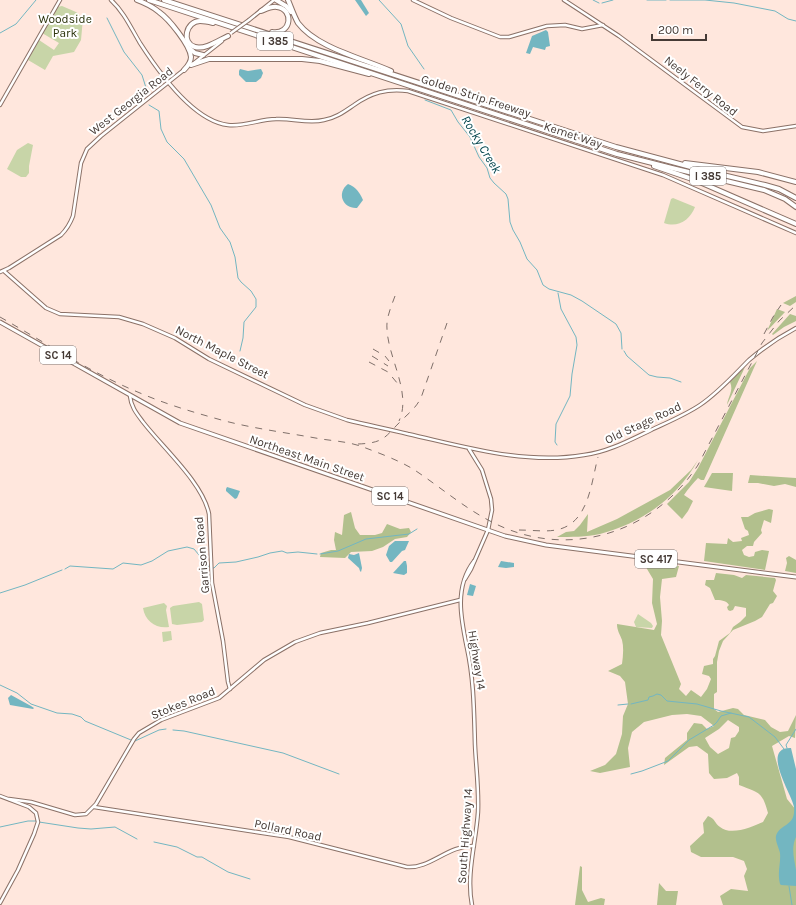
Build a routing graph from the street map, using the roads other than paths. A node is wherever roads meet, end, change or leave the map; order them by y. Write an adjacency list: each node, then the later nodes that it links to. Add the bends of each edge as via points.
1 (60, 0): 23 (street)
2 (111, 0): 21 (street, Kemet Way, via 124,15 153,64)
3 (138, 0): 16 (highway, via 159,12)
4 (149, 0): 12 (highway, Golden Strip Freeway / I 385)
5 (164, 0): 14 (highway, Golden Strip Freeway / I 385)
6 (275, 0): 10 (street, West Georgia Road); 11 (highway, via 286,6)
7 (288, 0): 11 (highway)
8 (413, 0): 13 (street, via 500,37 509,37 547,26 579,29)
9 (564, 0): 13 (street, Neely Ferry Road)
10 (261, 11): 14 (highway, via 280,7 286,12 289,20 281,32); 15 (street, West Georgia Road, bridge)
11 (294, 15): 20 (highway, via 306,32 319,42)
12 (226, 25): 15 (highway, via 199,21 188,27 186,34 190,44 196,48 205,47); 22 (highway, Golden Strip Freeway / I 385)
13 (603, 25): 24 (street, Neely Ferry Road, via 742,127 763,130)
14 (263, 31): 20 (highway, Golden Strip Freeway / I 385)
15 (230, 35): 17 (street, West Georgia Road)
16 (187, 47): 17 (highway); 19 (highway, via 191,57)
17 (203, 56): 18 (street, West Georgia Road)
18 (191, 65): 19 (street, West Georgia Road); 22 (highway, via 209,59 302,59 320,61)
19 (184, 70): 21 (street, West Georgia Road)
20 (413, 81): 26 (highway, Golden Strip Freeway / I 385, via 616,147)
21 (169, 82): 31 (street, Kemet Way, via 196,112 215,122 228,125 276,118 317,122 338,115 374,93 390,90 408,91 657,172); 32 (street, West Georgia Road, via 87,149 80,167 73,216 66,230)
22 (400, 82): 25 (highway, Golden Strip Freeway / I 385)
23 (0, 105)
24 (796, 126)
25 (618, 154): 29 (highway, Golden Strip Freeway / I 385, via 764,190); 30 (highway, via 695,180)
26 (665, 160): 27 (highway, via 758,172); 28 (highway, Golden Strip Freeway / I 385, via 779,189)
27 (796, 183)
28 (796, 198)
29 (796, 206)
30 (796, 224)
31 (796, 233)
32 (2, 272): 36 (street, North Maple Street, via 55,313 112,317 137,322 175,338 209,359 319,411 346,420)
33 (0, 322): 35 (main road, Northeast Main Street / SC 14)
34 (796, 328): 36 (street, Old Stage Road, via 756,355 700,405 611,448 585,455 554,458 511,455)
35 (130, 396): 37 (main road, Northeast Main Street / SC 14, via 194,428); 40 (street, Garrison Road, via 132,406 186,472 206,504 209,514 212,583)
36 (469, 448): 37 (street, Highway 14, via 482,470 490,499 492,510)
37 (488, 530): 38 (main road, Northeast Main Street / SC 417, via 543,545); 39 (street, Highway 14, via 465,575)
38 (796, 577)
39 (460, 600): 40 (street, Stokes Road, via 311,635 286,646 264,660); 41 (street, Highway 14, via 472,672)
40 (230, 689): 44 (street, Stokes Road, via 214,701 161,720 139,733)
41 (475, 743): 45 (street, South Highway 14, via 478,807)
42 (0, 796): 43 (street)
43 (25, 802): 44 (street, via 75,815 84,814); 46 (street, via 36,813 37,826)
44 (94, 807): 45 (street, Pollard Road, via 289,837 407,867 419,866 456,848)
45 (474, 846): 47 (street, South Highway 14, via 470,882)
46 (0, 903)
47 (472, 905)

